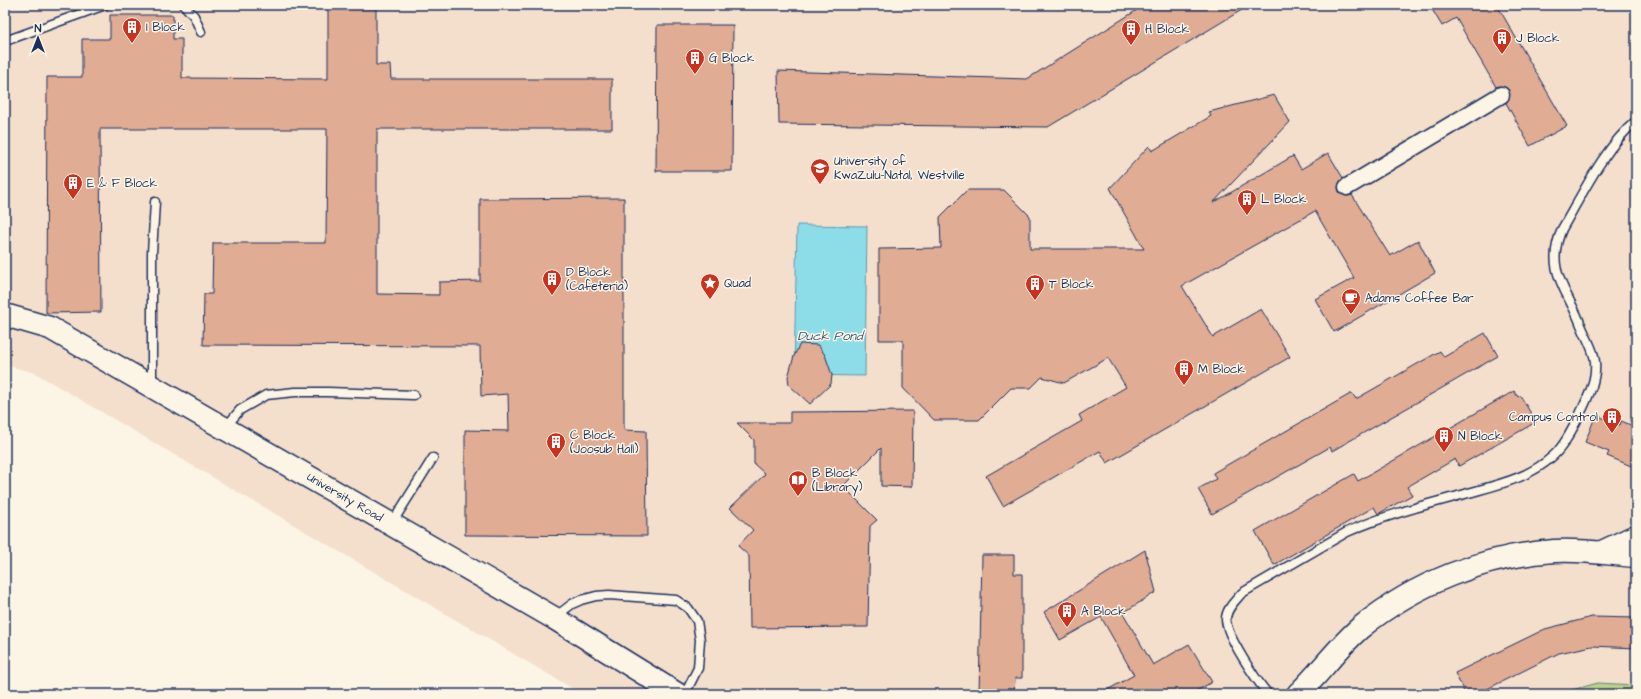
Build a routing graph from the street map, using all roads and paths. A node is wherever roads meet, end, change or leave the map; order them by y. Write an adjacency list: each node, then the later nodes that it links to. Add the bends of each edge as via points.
1 (105, 5): 4 (lane)
2 (184, 5): 3 (lane, via 194,16)
3 (201, 32)
4 (5, 41)
5 (1501, 95): 7 (street)
6 (1636, 121): 22 (lane, via 1623,132 1608,152 1556,242 1556,270 1594,356 1595,369 1582,410 1570,434 1554,456 1519,478 1365,524 1242,593 1230,607 1226,618 1228,631 1233,643)
7 (1347, 186)
8 (155, 202): 10 (lane, via 152,253)
9 (5, 315): 10 (street, University Road, via 50,328)
10 (152, 386): 12 (street, University Road)
11 (414, 395): 12 (lane, via 295,392 266,395 240,410)
12 (225, 428): 14 (street, University Road)
13 (434, 458): 14 (lane)
14 (392, 524): 18 (street, University Road)
15 (1636, 536): 16 (street)
16 (1602, 552): 17 (street); 19 (street, via 1555,551 1503,559 1439,578 1410,593 1360,628)
17 (1636, 556)
18 (554, 618): 20 (street, University Road); 21 (lane, via 572,604 596,596 676,600 688,608 697,621 700,640 698,668)
19 (1307, 688)
20 (677, 694)
21 (685, 694)
22 (1268, 694)

